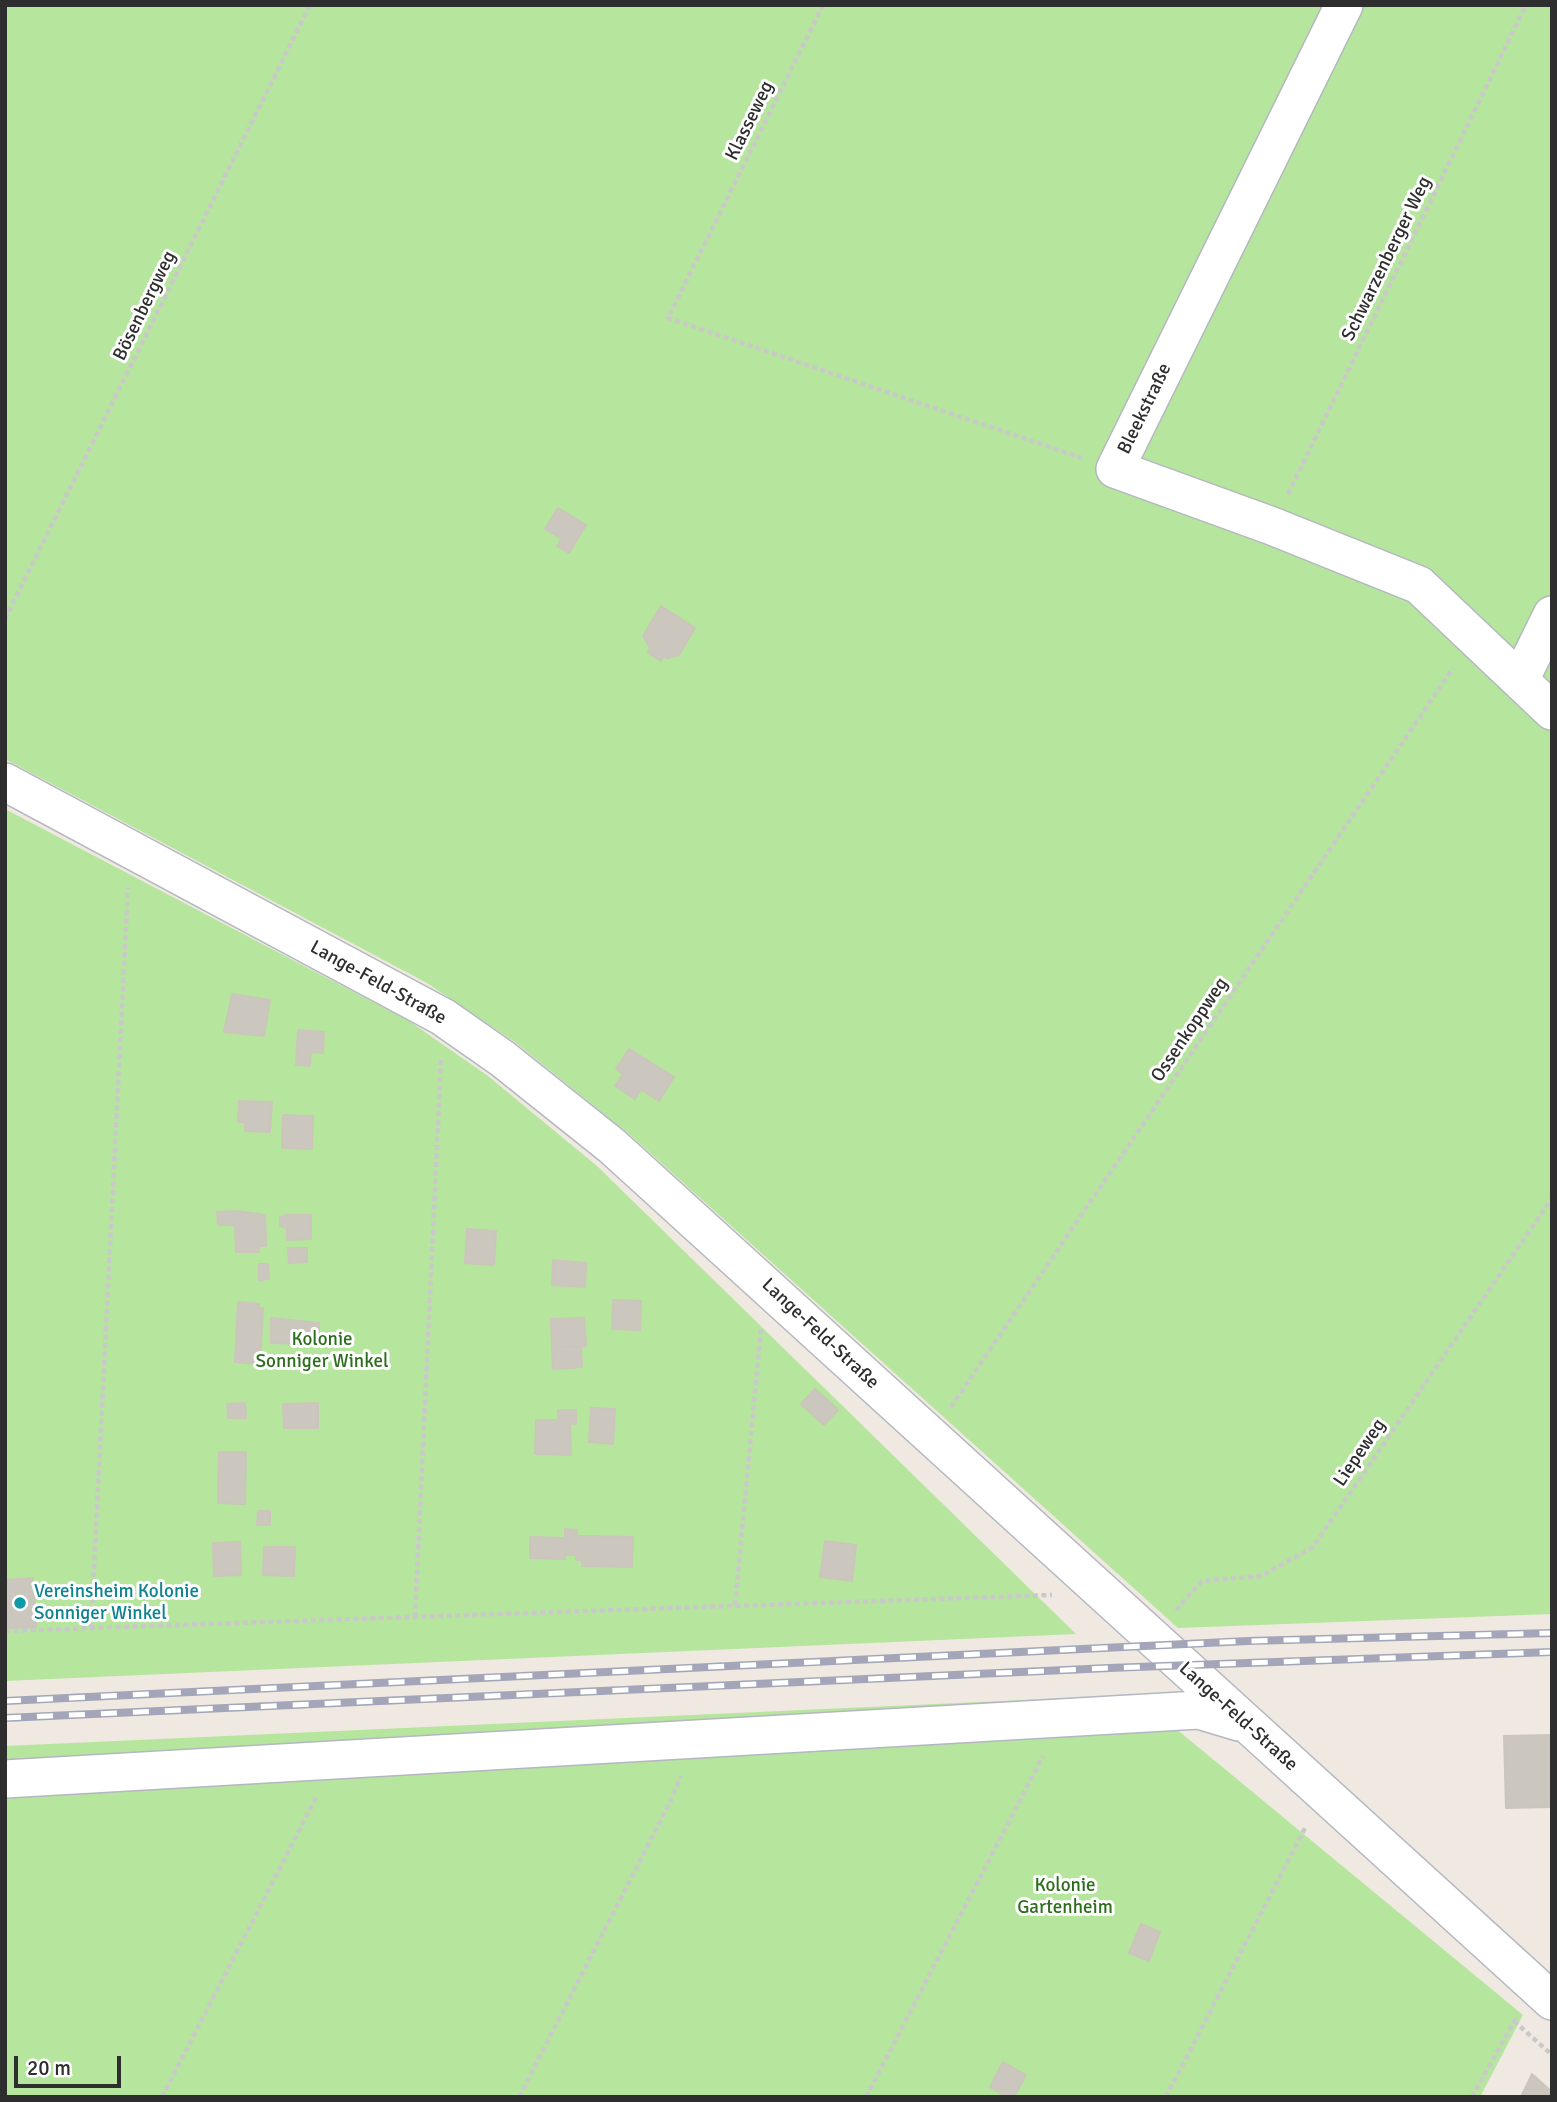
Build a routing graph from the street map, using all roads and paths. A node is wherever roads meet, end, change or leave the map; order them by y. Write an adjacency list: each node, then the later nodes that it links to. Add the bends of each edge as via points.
1 (310, 5): 8 (path, Bösenbergweg)
2 (824, 5): 5 (path, Klasseweg, via 668,318)
3 (1344, 5): 5 (street, Bleekstraße)
4 (1526, 5): 6 (path, Schwarzenberger Weg)
5 (1115, 469): 6 (street, Bleekstraße)
6 (1272, 526): 9 (street, Bleekstraße, via 1419,585)
7 (1552, 615): 10 (street)
8 (5, 619)
9 (1473, 638): 10 (street, Bleekstraße); 17 (path, Ossenkoppweg)
10 (1520, 680): 11 (street, Bleekstraße)
11 (1552, 711)
12 (5, 782): 13 (street, Lange-Feld-Straße)
13 (130, 849): 14 (street, Lange-Feld-Straße); 22 (path)
14 (443, 1017): 16 (street, Lange-Feld-Straße, via 612,1146); 21 (path)
15 (1552, 1198): 20 (path, Liepeweg, via 1313,1547 1261,1576 1202,1581 1174,1612)
16 (764, 1283): 17 (street, Lange-Feld-Straße); 19 (path)
17 (930, 1437): 20 (street, Lange-Feld-Straße)
18 (1060, 1594): 19 (path)
19 (734, 1605): 21 (path)
20 (1121, 1612): 25 (street, Lange-Feld-Straße)
21 (415, 1617): 22 (path)
22 (91, 1628): 23 (path)
23 (5, 1631)
24 (1062, 1718): 25 (street, via 1199,1710); 26 (street); 35 (path)
25 (1246, 1725): 29 (street, Lange-Feld-Straße)
26 (695, 1739): 27 (street); 34 (path, via 670,1802)
27 (336, 1760): 28 (street); 33 (path)
28 (5, 1779)
29 (1323, 1795): 30 (street, Lange-Feld-Straße); 36 (path)
30 (1543, 1993): 31 (path)
31 (1514, 2021): 32 (path); 37 (path)
32 (1552, 2054)
33 (162, 2097)
34 (519, 2097)
35 (866, 2097)
36 (1166, 2097)
37 (1472, 2097)

